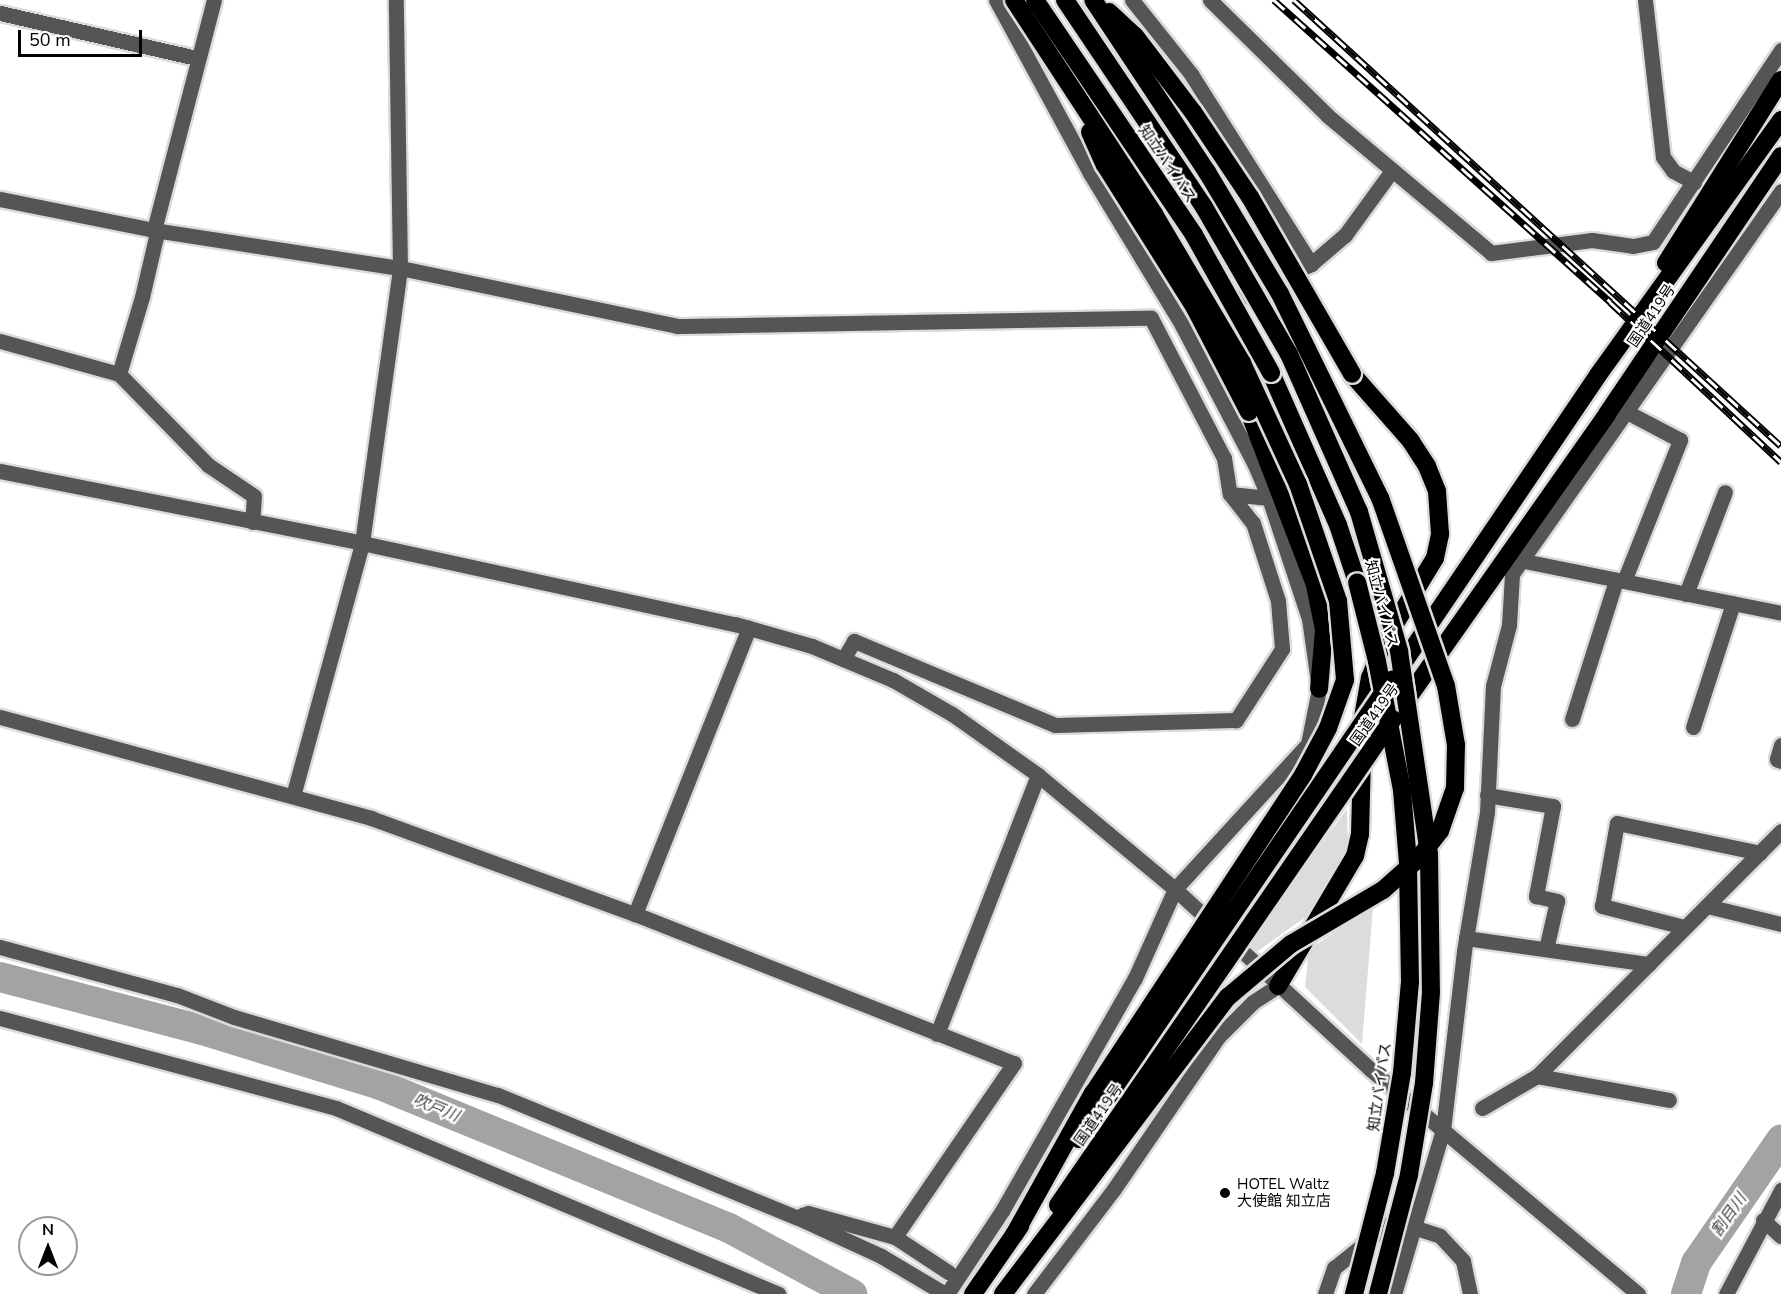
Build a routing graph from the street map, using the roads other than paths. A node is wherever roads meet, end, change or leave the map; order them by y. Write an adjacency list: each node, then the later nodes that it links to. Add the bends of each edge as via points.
1 (214, 0): 13 (street)
2 (396, 0): 24 (street)
3 (996, 0): 25 (street, via 1090,173)
4 (1014, 0): 14 (highway, bridge)
5 (1035, 0): 86 (highway, 知立バイパス, bridge, via 1194,236 1271,373 1338,525 1377,661 1402,790 1410,982 1402,1073 1385,1173)
6 (1065, 0): 87 (highway, 知立バイパス, bridge, via 1204,207 1289,354 1359,512 1399,651 1429,854 1431,992 1424,1083 1409,1175)
7 (1095, 0): 63 (highway, bridge, via 1135,36 1193,112 1250,197 1352,374 1411,441 1437,490 1440,534 1435,558 1385,640 1370,678 1364,717 1360,834 1355,856); 83 (highway, bridge, via 1207,172 1280,294 1380,498 1446,686 1456,745 1455,788 1440,831 1418,859 1383,890 1291,944 1228,997)
8 (1132, 0): 23 (street, via 1191,74)
9 (1210, 0): 18 (street)
10 (1645, 0): 19 (street, via 1663,158 1673,171)
11 (0, 14): 13 (street)
12 (1781, 50): 19 (street)
13 (197, 57): 22 (street)
14 (1059, 68): 43 (highway, bridge, via 1105,165 1195,308 1249,412 1315,585 1324,630); 75 (highway, bridge, via 1154,214 1242,363 1298,484 1338,601 1345,680 1328,728 1303,775 1092,1094)
15 (1781, 80): 28 (highway, 国道419号)
16 (1781, 120): 28 (highway, 国道419号)
17 (1781, 156): 82 (highway, 国道419号, bridge)
18 (1391, 172): 19 (street, via 1491,254 1592,240 1634,246 1653,242); 23 (street, via 1345,236)
19 (1694, 182)
20 (1781, 192): 29 (street)
21 (0, 199): 22 (street)
22 (154, 230): 24 (street); 27 (street, via 156,237 142,297)
23 (1311, 264): 25 (street)
24 (400, 268): 32 (street, via 677,326 1151,318 1224,458); 35 (street)
25 (1182, 325): 33 (street)
26 (0, 341): 27 (street)
27 (119, 374): 34 (street, via 208,465 254,496)
28 (1598, 375): 75 (highway, 国道419号, bridge)
29 (1625, 411): 36 (street); 37 (street, via 1680,440)
30 (0, 471): 34 (street)
31 (1725, 492): 38 (street)
32 (1230, 494): 33 (street); 42 (street, via 1253,523 1278,601 1282,649 1236,720 1056,724 854,641)
33 (1269, 498): 43 (street, via 1309,619)
34 (252, 522): 35 (street)
35 (362, 543): 41 (street); 51 (street)
36 (1520, 561): 37 (street); 50 (street, via 1512,574 1509,626 1493,686)
37 (1620, 581): 38 (street); 45 (street)
38 (1686, 594): 39 (street)
39 (1733, 603): 40 (street); 46 (street)
40 (1781, 613)
41 (749, 628): 42 (street); 56 (street)
42 (843, 659): 49 (street, via 893,680 952,714)
43 (1319, 689): 54 (street, via 1308,744)
44 (0, 717): 51 (street)
45 (1572, 719)
46 (1693, 727)
47 (1781, 745): 48 (street, via 1777,759)
48 (1781, 762)
49 (1038, 775): 54 (street); 65 (street)
50 (1487, 795): 59 (street); 61 (street, via 1553,806 1536,896 1557,901)
51 (293, 796): 56 (street, via 371,818)
52 (1781, 831): 53 (street)
53 (1760, 853): 55 (street); 58 (street, via 1617,823 1602,906)
54 (1175, 889): 63 (street); 80 (street, via 1135,978 1002,1211)
55 (1707, 906): 57 (street); 58 (street)
56 (635, 914): 65 (street)
57 (1781, 924)
58 (1684, 927): 62 (street)
59 (1466, 938): 61 (street); 69 (street)
60 (0, 947): 72 (street, via 177,995 234,1017 498,1095)
61 (1546, 949): 62 (street)
62 (1648, 964): 66 (street)
63 (1278, 986): 69 (street); 84 (street, via 1253,1002 1218,1037 1114,1189)
64 (0, 1018): 79 (street, via 336,1108)
65 (937, 1034): 77 (street, via 1014,1063)
66 (1537, 1076): 67 (street); 68 (street)
67 (1669, 1100)
68 (1482, 1108)
69 (1443, 1130): 71 (street); 90 (street)
70 (1781, 1190): 73 (street)
71 (1422, 1197): 74 (street); 85 (street, via 1334,1268)
72 (796, 1217): 77 (street, via 808,1213); 80 (street, via 880,1256)
73 (1763, 1220): 76 (street); 91 (street)
74 (1413, 1227): 88 (street); 89 (street, via 1440,1236 1463,1261)
75 (1014, 1235): 81 (highway, 国道419号, bridge)
76 (1781, 1236)
77 (895, 1237): 78 (street)
78 (948, 1272)
79 (778, 1294)
80 (946, 1294)
81 (973, 1294)
82 (998, 1294)
83 (1003, 1294)
84 (1034, 1294)
85 (1325, 1294)
86 (1354, 1294)
87 (1378, 1294)
88 (1394, 1294)
89 (1470, 1294)
90 (1638, 1294)
91 (1726, 1294)

